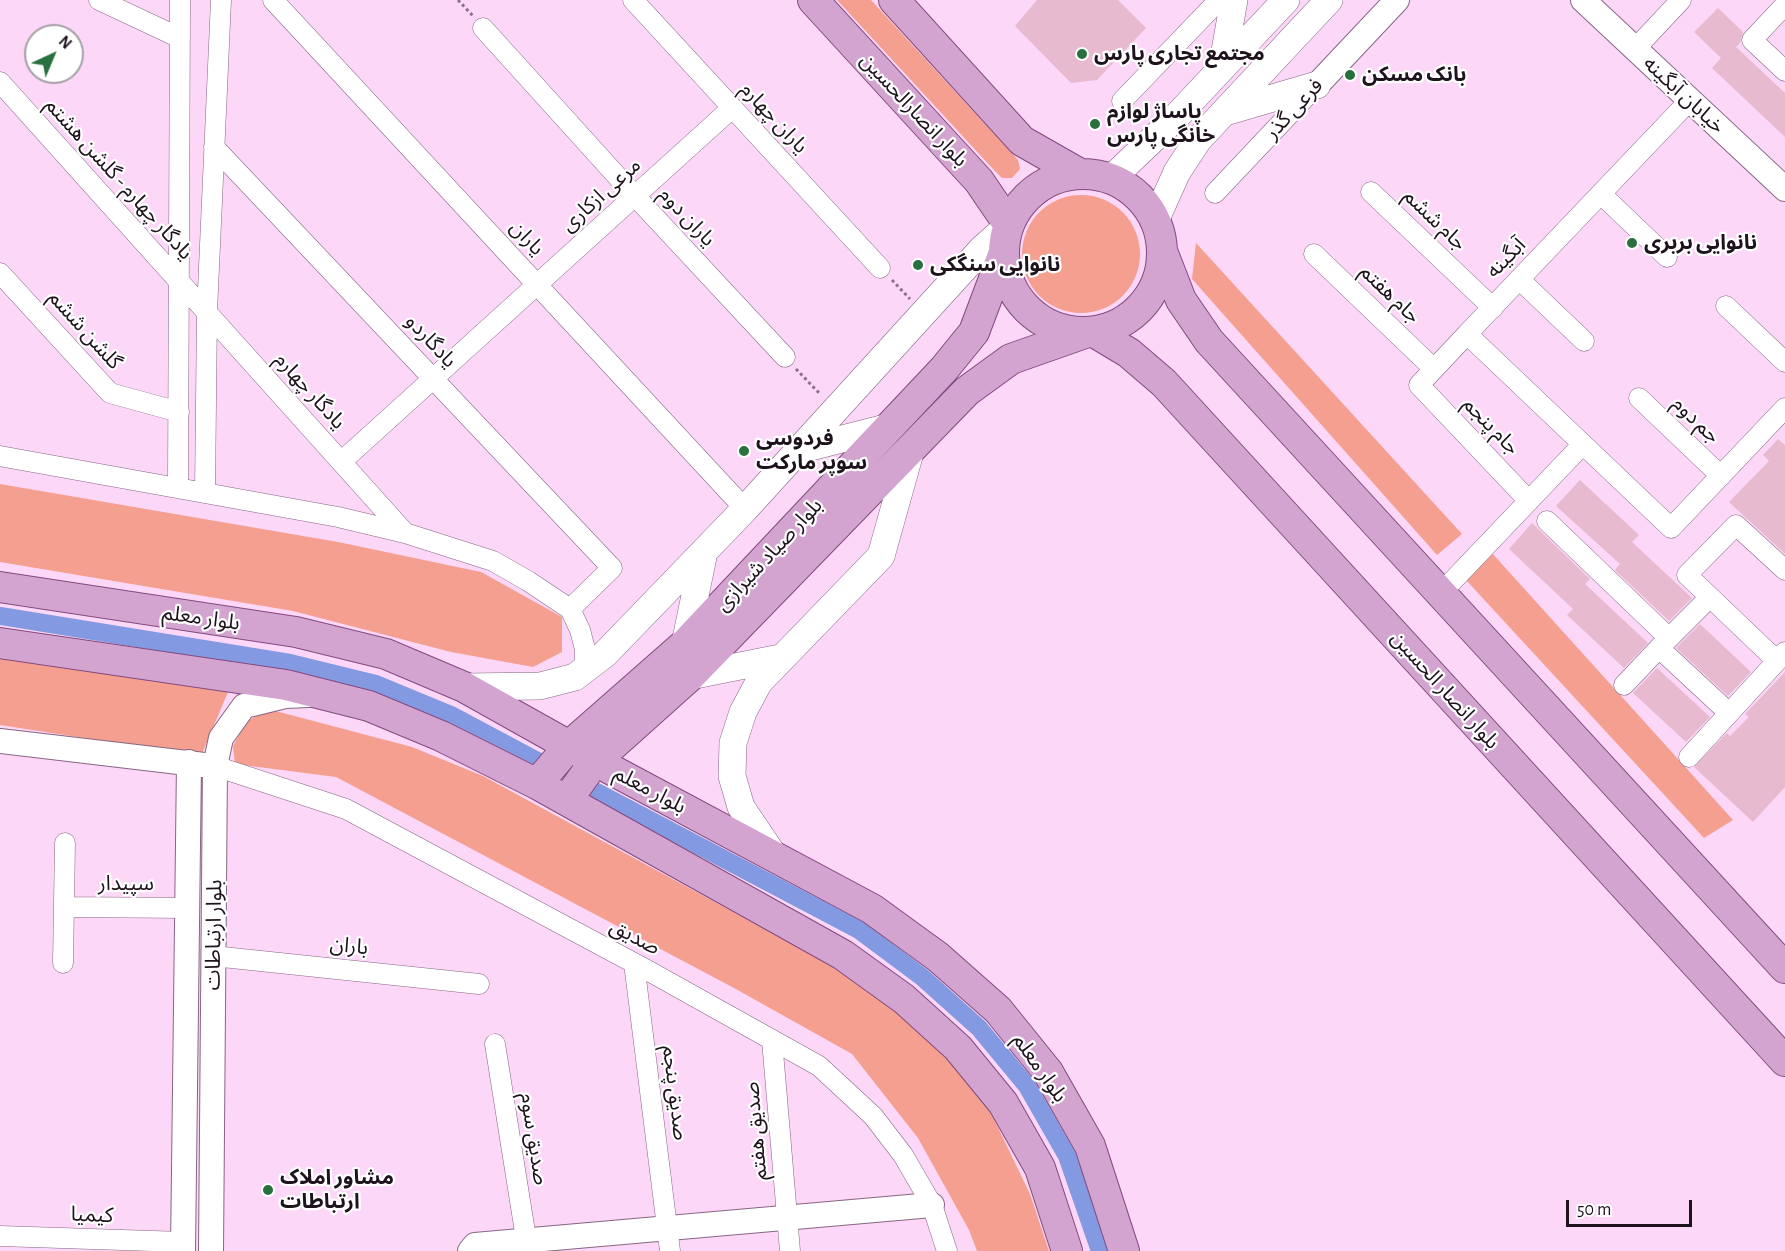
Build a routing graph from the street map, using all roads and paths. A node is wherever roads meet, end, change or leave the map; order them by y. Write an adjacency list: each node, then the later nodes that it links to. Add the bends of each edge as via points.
1 (99, 0): 17 (street)
2 (180, 0): 17 (street)
3 (221, 0): 27 (street)
4 (273, 0): 45 (street, یاران)
5 (633, 0): 25 (street, یاران چهارم)
6 (813, 0): 36 (main road, بلوار انصارالحسین, via 979,181)
7 (894, 0): 28 (main road, via 1022,141)
8 (1219, 0): 24 (street)
9 (1234, 0): 19 (main road)
10 (1286, 0): 19 (main road)
11 (1329, 0): 26 (main road)
12 (1397, 0): 21 (street, فرعی گذر)
13 (1583, 0): 18 (street, خیابان آبگینه)
14 (1681, 0): 18 (street)
15 (1785, 5): 20 (street, via 1752,40)
16 (483, 28): 34 (street, یاران دوم)
17 (180, 38): 44 (street)
18 (1635, 49): 23 (street, خیابان آبگینه)
19 (1222, 68): 29 (main road)
20 (1785, 71)
21 (1317, 85): 26 (main road); 32 (street, فرعی گذر)
22 (2, 87): 44 (street, یادگار چهارم - گلشن هشتم)
23 (1690, 100): 30 (street, خیابان آبگینه); 33 (street, آبگینه)
24 (1122, 101)
25 (732, 108): 34 (street, مرعی ازکاری); 41 (street, یاران چهارم)
26 (1224, 112): 35 (main road, via 1198,140 1177,172)
27 (214, 147): 48 (street); 56 (street, یادگار‌دو)
28 (1080, 174): 29 (main road); 36 (main road, via 1050,181 1037,189 1015,211)
29 (1111, 179): 35 (main road, via 1144,203)
30 (1785, 189)
31 (1371, 192): 47 (street, جام ششم)
32 (1215, 193)
33 (1601, 194): 40 (street); 43 (street, آبگینه)
34 (635, 196): 45 (street, مرعی ازکاری); 53 (street, یاران دوم)
35 (1155, 221): 37 (main road)
36 (1008, 225): 39 (main road); 49 (main road)
37 (1162, 251): 50 (main road, via 1156,284 1137,311 1110,328); 78 (main road, via 1181,300 1209,341)
38 (1314, 254): 55 (street, جام هفتم)
39 (1003, 255): 50 (main road, via 1008,280 1020,302 1038,319 1060,329); 62 (main road, بلوار صیاد شیرازی, via 974,332)
40 (1667, 257)
41 (880, 268): 49 (path)
42 (0, 273): 61 (street, گلشن ششم, via 110,393)
43 (1520, 279): 47 (street, آبگینه); 52 (street)
44 (179, 281): 48 (street, یادگار چهارم); 61 (street)
45 (537, 285): 56 (street, مرعی ازکاری); 72 (street, یاران)
46 (1726, 306): 54 (street)
47 (1492, 308): 51 (street, آبگینه)
48 (207, 312): 67 (street, یادگار چهارم); 70 (street)
49 (924, 313): 60 (main road)
50 (1089, 332): 64 (main road, بلوار صیاد شیرازی, via 1011,359 967,391); 111 (main road, بلوار انصار الحسین, via 1129,353 1164,383)
51 (1467, 334): 55 (street, آبگینه); 63 (street)
52 (1584, 341)
53 (784, 357): 60 (path)
54 (1785, 362)
55 (1434, 369): 57 (street, آبگینه)
56 (434, 379): 67 (street, مرعی ازکاری); 80 (street, یادگار‌دو, via 612,568)
57 (1419, 385): 71 (street, جام پنجم)
58 (1639, 398): 68 (street, جم دوم)
59 (1785, 408): 68 (street)
60 (835, 410): 65 (main road)
61 (179, 412): 69 (street)
62 (890, 427): 65 (main road); 83 (main road, بلوار صیاد شیرازی)
63 (1583, 444): 68 (street, via 1671,528); 71 (street)
64 (911, 449): 85 (main road, via 881,556); 87 (main road, بلوار صیاد شیرازی)
65 (799, 450): 72 (main road)
66 (0, 456): 69 (street)
67 (341, 462): 74 (street, یادگار چهارم)
68 (1721, 476)
69 (178, 487): 70 (street)
70 (205, 492): 74 (street)
71 (1529, 501): 78 (street)
72 (745, 509): 75 (main road)
73 (1547, 521): 82 (street)
74 (405, 533): 80 (street, via 493,561)
75 (704, 552): 83 (main road); 86 (main road, via 605,654)
76 (1785, 570): 79 (street, via 1736,525 1687,575)
77 (0, 587): 89 (main road, بلوار معلم, via 296,632 386,654)
78 (1441, 593): 107 (main road)
79 (1710, 597): 82 (street); 84 (street)
80 (570, 609): 86 (street, via 585,649)
81 (0, 643): 90 (main road, via 286,685)
82 (1664, 643): 88 (street); 91 (street)
83 (685, 644): 93 (main road, بلوار صیاد شیرازی)
84 (1781, 657): 91 (street)
85 (780, 658): 87 (main road); 101 (main road, via 759,682 743,711 733,742 732,776 741,807)
86 (585, 669): 89 (main road, via 575,677 540,686)
87 (690, 676): 95 (main road, بلوار صیاد شیرازی)
88 (1624, 685)
89 (464, 687): 93 (main road, بلوار معلم)
90 (322, 694): 97 (street, بلوار ارتباطات, via 285,696 244,706 221,738); 98 (main road, via 400,718)
91 (1729, 713): 94 (street)
92 (0, 741): 96 (street)
93 (569, 746): 95 (main road, بلوار معلم); 98 (main road, بلوار صیاد شیرازی)
94 (1689, 757)
95 (595, 761): 99 (main road, بلوار صیاد شیرازی); 101 (main road, بلوار معلم)
96 (189, 762): 97 (street); 103 (street, بلوار ارتباطات)
97 (215, 766): 104 (street, بلوار ارتباطات); 106 (street, صدیق, via 346,809)
98 (537, 784): 99 (main road)
99 (567, 800): 122 (main road, via 843,955 904,999 951,1041 1003,1103 1040,1168)
100 (65, 843): 102 (street)
101 (774, 856): 123 (main road, بلوار معلم, via 872,909 938,957 998,1010 1048,1072 1090,1146)
102 (64, 908): 103 (street, سپیدار); 105 (street)
103 (187, 908): 116 (street, بلوار ارتباطات)
104 (213, 956): 108 (street, باران); 117 (street, بلوار ارتباطات)
105 (63, 963)
106 (634, 963): 109 (street, صدیق); 115 (street, صدیق پنجم)
107 (1784, 966)
108 (479, 984)
109 (772, 1040): 112 (street, صدیق, via 819,1066 873,1116 903,1155); 113 (street, صدیق هفتم)
110 (495, 1044): 118 (street, صدیق سوم)
111 (1785, 1061)
112 (932, 1205): 113 (street); 121 (street, صدیق)
113 (787, 1218): 115 (street); 120 (street, صدیق هفتم)
114 (0, 1236): 116 (street, کیمیا)
115 (669, 1240): 118 (street)
116 (183, 1246): 117 (street)
117 (211, 1246)
118 (527, 1246): 119 (street, via 475,1245)
119 (470, 1251)
120 (790, 1251)
121 (948, 1251)
122 (1067, 1251)
123 (1125, 1251)

